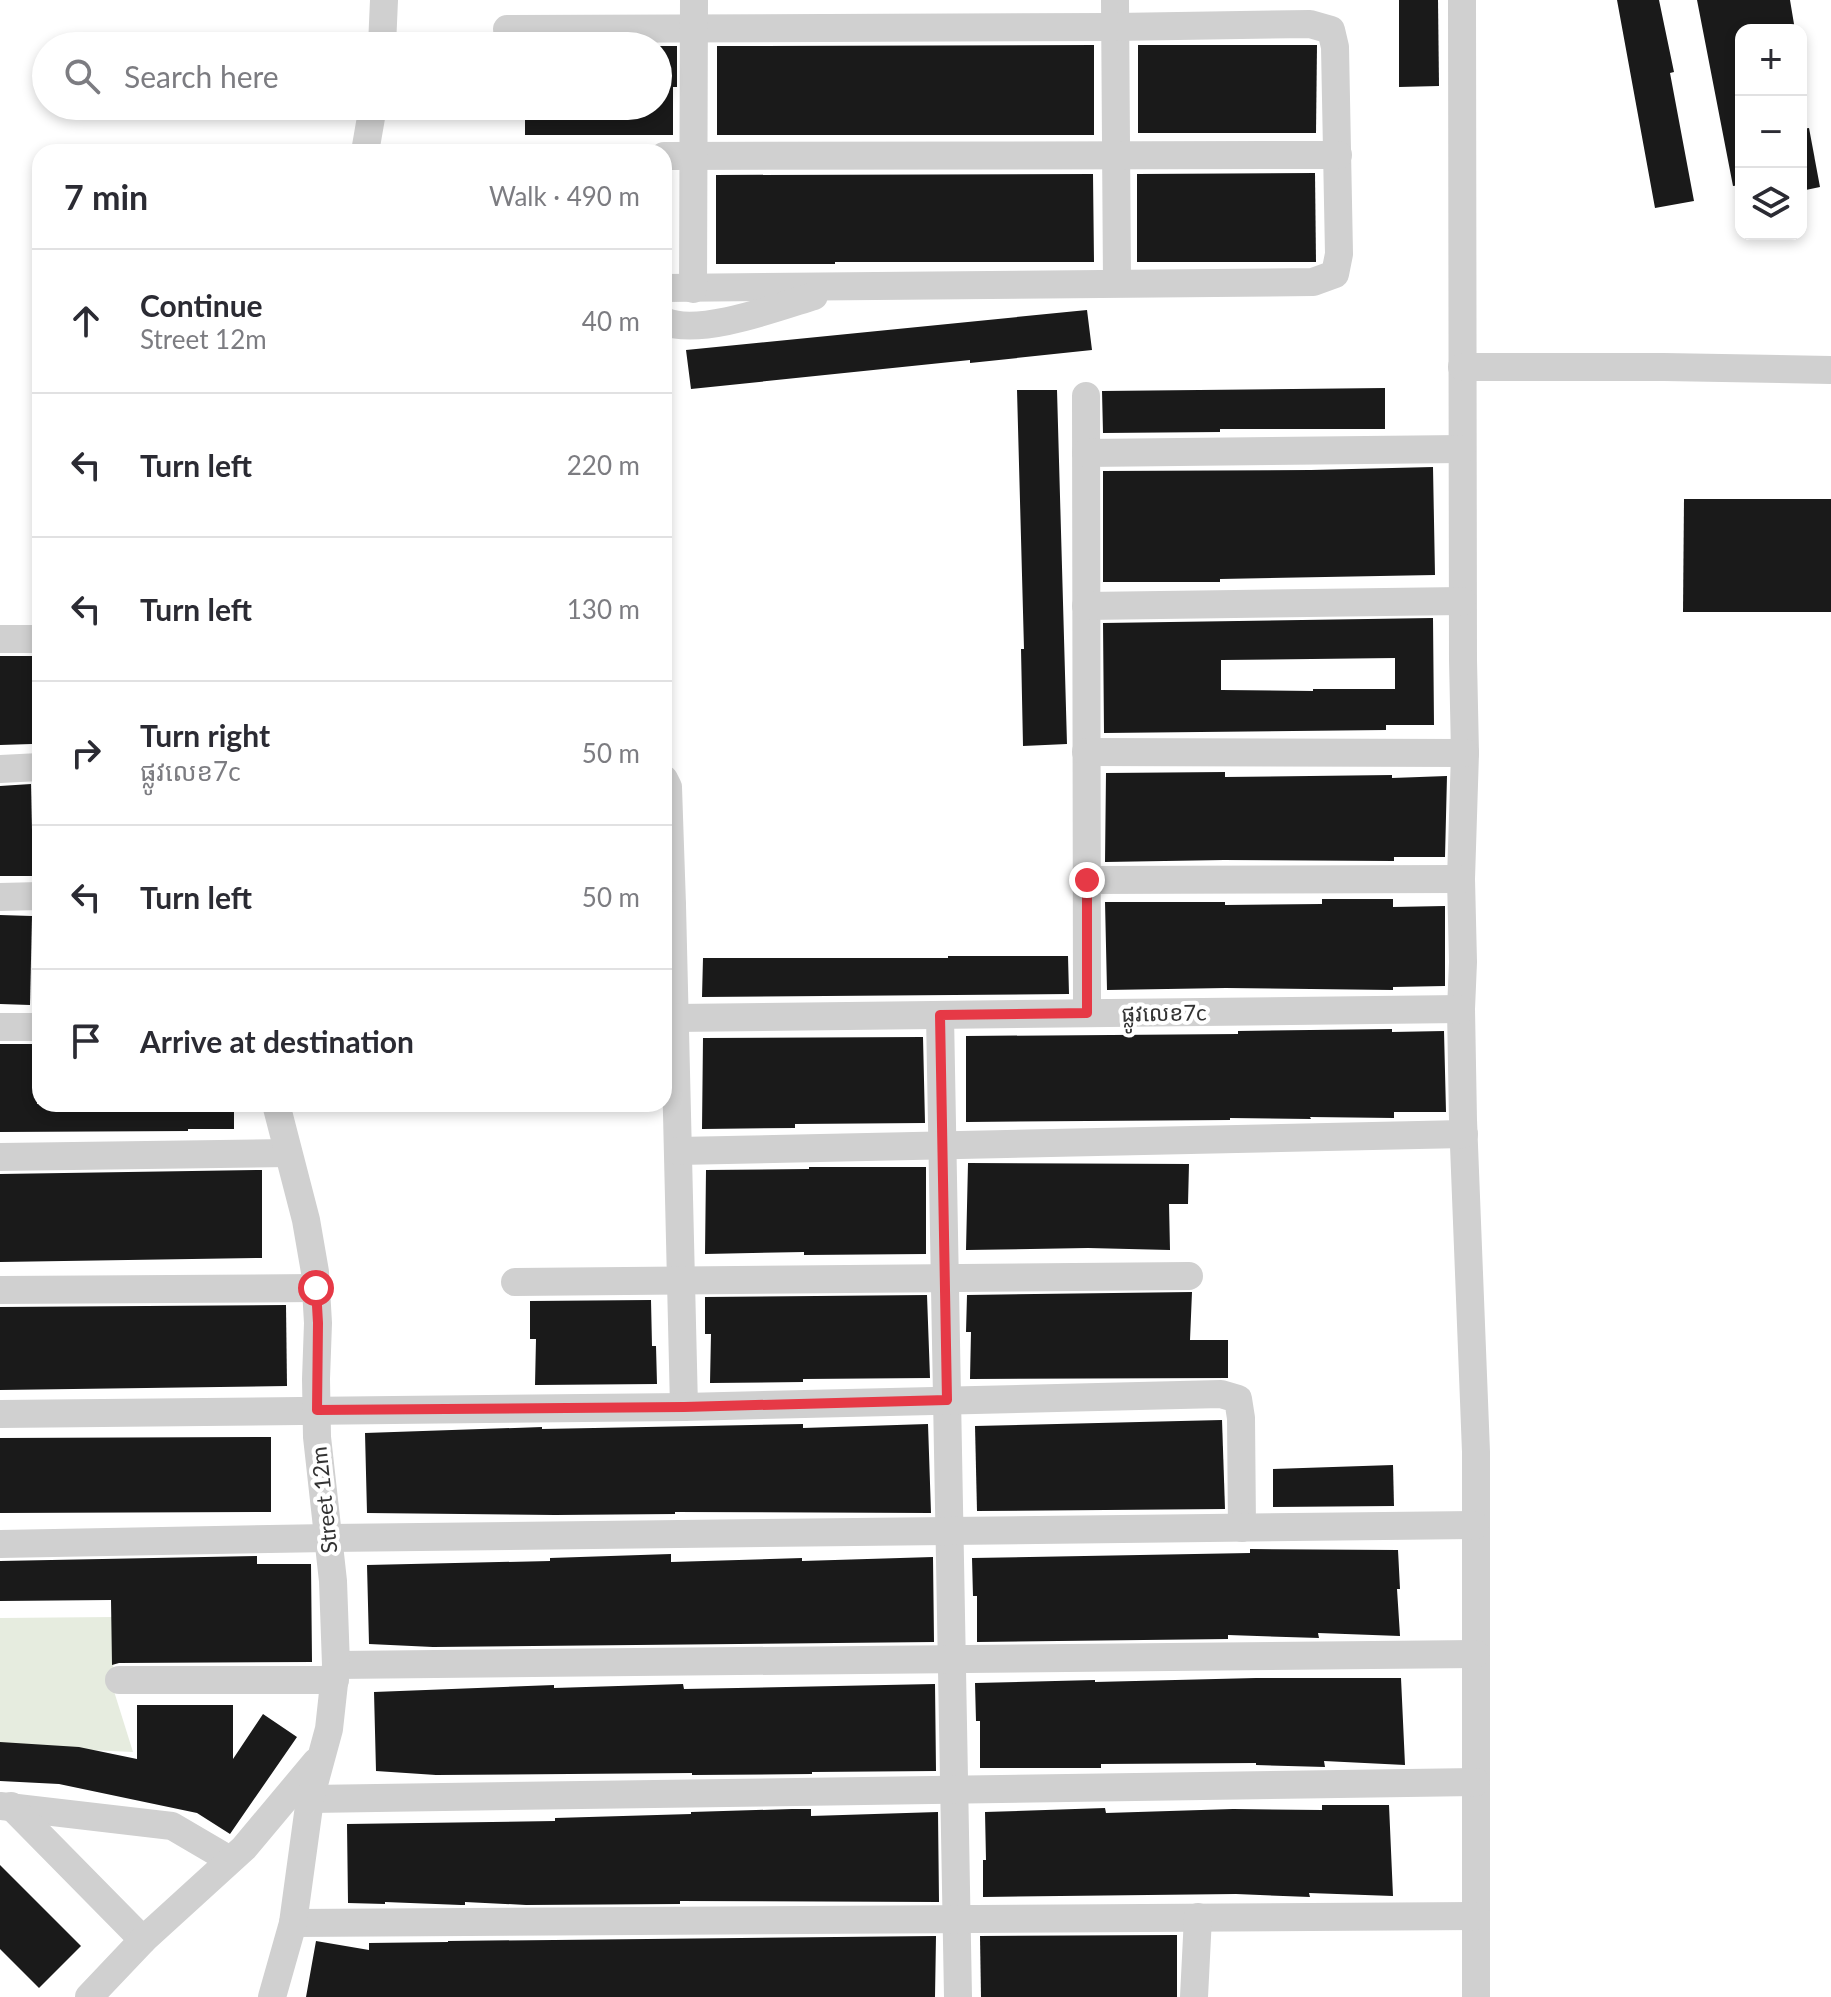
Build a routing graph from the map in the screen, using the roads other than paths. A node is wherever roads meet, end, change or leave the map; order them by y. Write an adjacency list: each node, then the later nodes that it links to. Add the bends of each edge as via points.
1 (384, 0): 6 (street)
2 (1462, 0): 18 (street)
3 (1115, 13): 4 (street); 9 (street); 10 (street, via 1310,24 1331,30)
4 (694, 14): 5 (street); 12 (street)
5 (507, 29)
6 (383, 32)
7 (371, 120): 8 (street)
8 (366, 144)
9 (1116, 155): 10 (street); 12 (street); 13 (street)
10 (1338, 155): 13 (street, via 1335,274 1313,282)
11 (672, 156): 12 (street)
12 (695, 156): 16 (street)
13 (1117, 283): 14 (street)
14 (843, 287): 16 (street); 17 (street, via 749,317)
15 (672, 288): 16 (street)
16 (693, 289)
17 (672, 325)
18 (1462, 367): 19 (street); 21 (street)
19 (1831, 370)
20 (1086, 396): 22 (street)
21 (1462, 449): 22 (street); 23 (street)
22 (1086, 453): 24 (street)
23 (1462, 601): 24 (street); 28 (street)
24 (1086, 606): 27 (street)
25 (0, 639): 26 (street)
26 (32, 639)
27 (1086, 752): 28 (street); 32 (street)
28 (1465, 753): 31 (street)
29 (32, 767): 30 (street)
30 (0, 769)
31 (1461, 879): 32 (street); 36 (street)
32 (1087, 880): 37 (street)
33 (32, 896): 34 (street)
34 (0, 897)
35 (672, 970): 39 (street)
36 (1461, 1009): 37 (street, ផ្លូវលេខ7c); 43 (street)
37 (1087, 1013): 38 (street, ផ្លូវលេខ7c)
38 (940, 1015): 39 (street, ផ្លូវលេខ7c); 44 (street)
39 (675, 1018): 45 (street)
40 (0, 1027): 41 (street)
41 (32, 1027)
42 (278, 1112): 46 (street, Street 12m)
43 (1464, 1134): 44 (street); 58 (street)
44 (942, 1145): 45 (street); 49 (street)
45 (678, 1151): 50 (street)
46 (288, 1153): 47 (street); 52 (street, Street 12m, via 306,1220)
47 (0, 1157)
48 (1189, 1276): 49 (street)
49 (945, 1279): 50 (street); 54 (street)
50 (681, 1281): 51 (street); 55 (street)
51 (515, 1282)
52 (316, 1288): 53 (street); 56 (street, Street 12m)
53 (0, 1290)
54 (947, 1400): 55 (street); 59 (street, via 1221,1394 1238,1399); 60 (street)
55 (684, 1407): 56 (street)
56 (317, 1410): 57 (street); 61 (street, Street 12m)
57 (0, 1414)
58 (1475, 1525): 59 (street); 63 (street)
59 (1242, 1528): 60 (street)
60 (949, 1531): 61 (street); 64 (street)
61 (329, 1538): 62 (street); 65 (street, Street 12m)
62 (0, 1544)
63 (1476, 1654): 64 (street); 68 (street)
64 (951, 1660): 65 (street); 69 (street)
65 (335, 1672): 66 (street); 67 (street, Street 12m)
66 (119, 1680)
67 (322, 1756): 70 (street, Street 12m); 72 (street)
68 (1476, 1782): 69 (street); 73 (street)
69 (954, 1790): 70 (street); 75 (street)
70 (310, 1799): 76 (street, Street 12m)
71 (5, 1806): 72 (street, via 172,1826); 77 (street)
72 (230, 1860): 77 (street)
73 (1476, 1916): 74 (street); 82 (street)
74 (1198, 1917): 75 (street); 81 (street)
75 (956, 1918): 76 (street); 80 (street)
76 (293, 1923): 79 (street, Street 12m)
77 (143, 1940): 78 (street)
78 (89, 1997)
79 (272, 1997)
80 (958, 1997)
81 (1194, 1997)
82 (1476, 1997)

